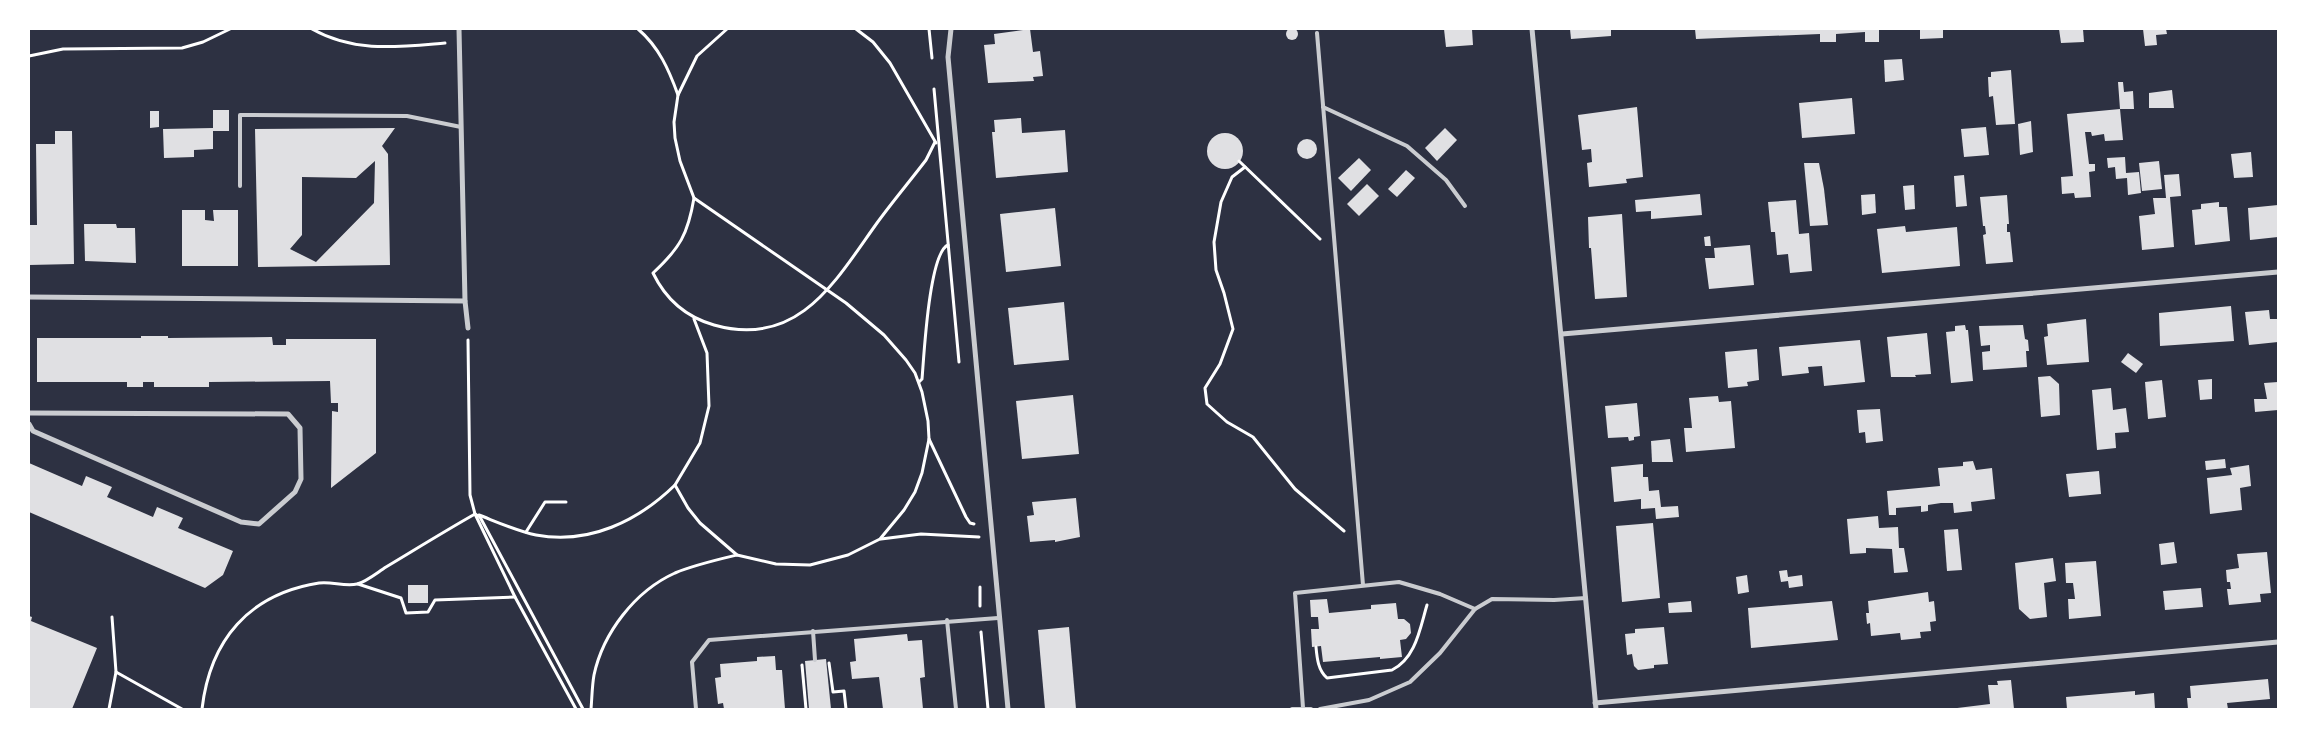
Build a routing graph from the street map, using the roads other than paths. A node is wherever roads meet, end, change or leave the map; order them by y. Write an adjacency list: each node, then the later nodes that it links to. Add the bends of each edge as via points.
1 (459, 29): 6 (street)
2 (950, 29): 19 (street, via 948,57)
3 (1532, 29): 13 (street)
4 (1317, 33): 5 (lane)
5 (1323, 107): 8 (lane, via 1407,146 1446,180); 16 (lane)
6 (461, 127): 7 (lane, via 407,116 240,115); 11 (street)
7 (240, 186)
8 (1465, 206)
9 (2278, 272): 13 (street)
10 (29, 296): 11 (street)
11 (466, 301): 12 (street)
12 (468, 328)
13 (1562, 334): 17 (street)
14 (29, 413): 15 (street, via 288,414 300,428 301,479 295,492 260,524 241,522 34,431)
15 (29, 424)
16 (1362, 585): 18 (lane, via 1399,582); 25 (lane, via 1295,593)
17 (1586, 598): 18 (lane, via 1492,599); 24 (street)
18 (1475, 609): 31 (lane, via 1440,653 1410,682 1369,700)
19 (998, 618): 20 (lane); 28 (street)
20 (947, 620): 21 (lane); 27 (lane)
21 (813, 632): 23 (lane); 26 (lane, via 709,640 692,662)
22 (2278, 642): 24 (street)
23 (815, 660)
24 (1596, 706)
25 (1303, 708): 29 (lane); 30 (lane)
26 (696, 709)
27 (956, 709)
28 (1008, 709)
29 (1292, 709)
30 (1311, 709)
31 (1320, 709)

